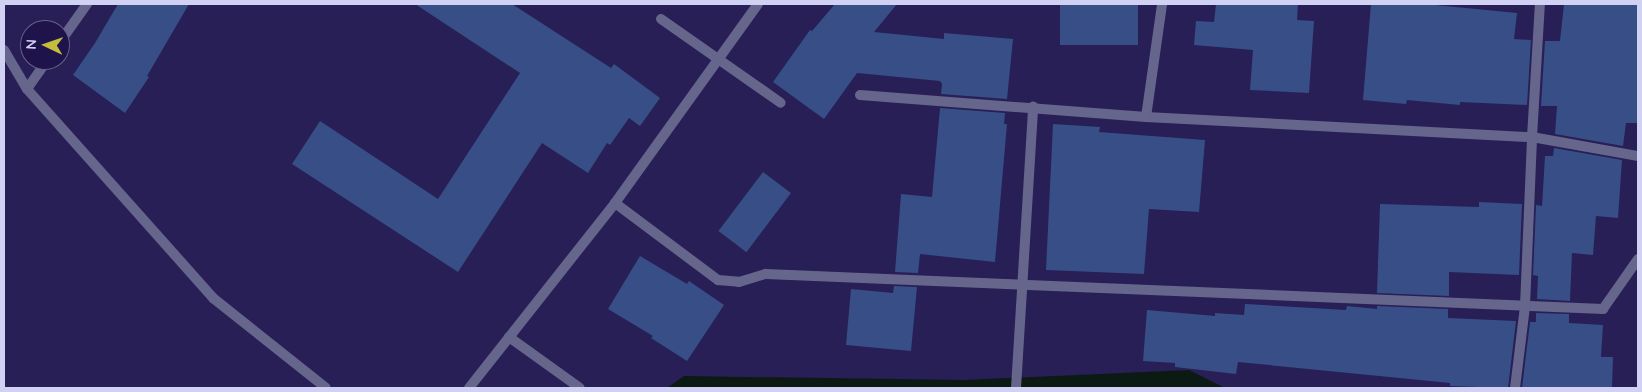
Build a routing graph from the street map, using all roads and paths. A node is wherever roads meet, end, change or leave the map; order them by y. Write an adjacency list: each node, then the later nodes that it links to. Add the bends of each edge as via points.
1 (87, 4): 6 (street)
2 (758, 4): 8 (street)
3 (1162, 4): 14 (street)
4 (1540, 4): 15 (street)
5 (661, 19): 8 (street)
6 (70, 28)
7 (4, 50): 10 (street)
8 (718, 60): 12 (street); 17 (street)
9 (40, 70): 10 (street)
10 (27, 88): 22 (street, via 213,298)
11 (860, 95): 13 (street)
12 (781, 103)
13 (1033, 107): 14 (street); 19 (street)
14 (1146, 117): 15 (street)
15 (1532, 137): 16 (street); 20 (street)
16 (1638, 156)
17 (614, 203): 19 (street, via 718,280 739,282 766,274); 21 (street)
18 (1638, 259): 20 (street, via 1603,309)
19 (1023, 284): 20 (street); 25 (street)
20 (1526, 306): 26 (street)
21 (510, 337): 23 (street); 24 (street)
22 (326, 388)
23 (469, 388)
24 (580, 388)
25 (1016, 388)
26 (1515, 388)

